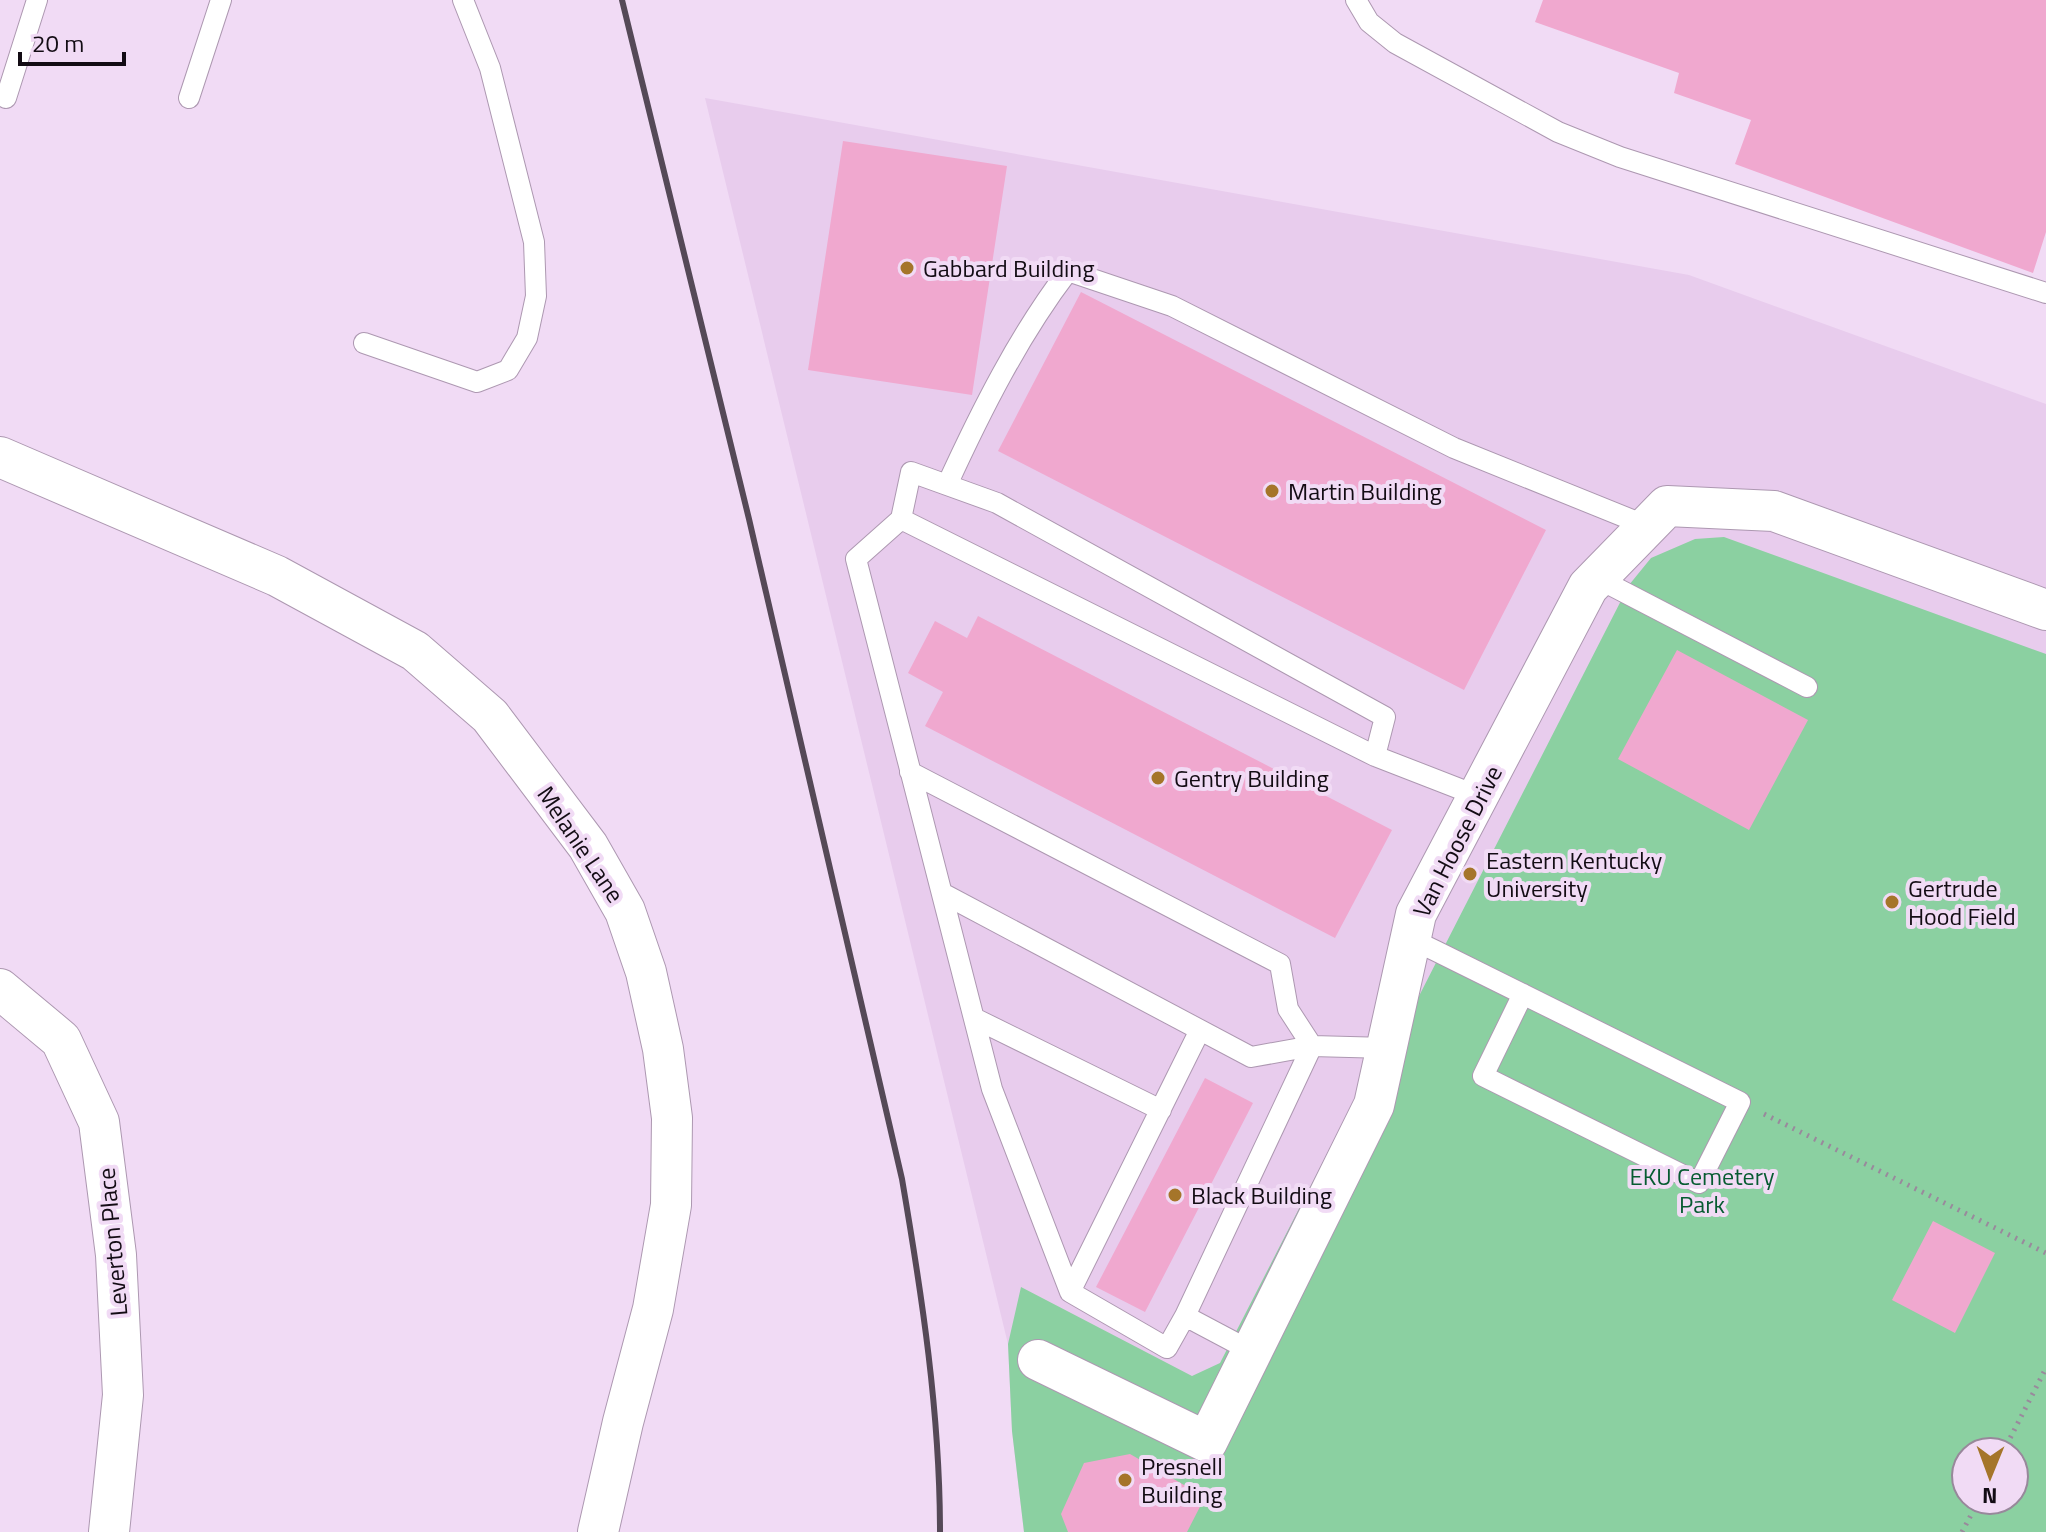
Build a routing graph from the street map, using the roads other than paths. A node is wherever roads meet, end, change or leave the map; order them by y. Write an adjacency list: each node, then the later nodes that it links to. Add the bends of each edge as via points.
1 (37, 0): 5 (lane)
2 (221, 0): 6 (lane)
3 (463, 0): 8 (lane, via 490,68 534,242 536,296 527,338 508,370 477,382)
4 (1356, 0): 7 (lane, via 1369,22 1395,43 1558,132 1620,157)
5 (6, 98)
6 (189, 98)
7 (2046, 293)
8 (364, 343)
9 (0, 457): 33 (street, Melanie Lane, via 277,576 415,651 490,716 588,846 625,911 646,972 663,1049 672,1118 671,1205 653,1309)
10 (947, 485): 11 (lane, via 911,472); 12 (lane, via 1040,308 1068,271 1172,306 1454,448); 16 (lane, via 997,503 1385,717)
11 (901, 519): 16 (lane); 17 (lane, via 856,559)
12 (1647, 526): 13 (street, Van Hoose Drive); 14 (street, Van Hoose Drive, via 1667,506 1774,511)
13 (1597, 578): 15 (lane); 18 (street, Van Hoose Drive)
14 (2046, 610)
15 (1807, 687)
16 (1375, 756): 18 (lane)
17 (910, 772): 19 (lane); 25 (lane, via 1280,964 1288,1009)
18 (1478, 796): 20 (street, Van Hoose Drive, via 1416,914)
19 (942, 893): 23 (lane); 24 (lane)
20 (1411, 939): 22 (lane); 26 (street, Van Hoose Drive)
21 (0, 989): 32 (street, Leverton Place, via 61,1040 99,1122 116,1255 123,1395)
22 (1523, 994): 22 (lane, via 1483,1076 1699,1183 1740,1102)
23 (974, 1018): 27 (lane); 28 (lane, via 992,1089)
24 (1200, 1030): 25 (lane, via 1251,1057); 27 (lane)
25 (1312, 1046): 26 (lane); 29 (lane)
26 (1387, 1048): 30 (street, Van Hoose Drive, via 1374,1105)
27 (1161, 1110): 28 (lane)
28 (1070, 1292): 29 (lane, via 1167,1348)
29 (1185, 1316): 30 (lane)
30 (1251, 1351): 31 (street, Van Hoose Drive, via 1207,1442)
31 (1038, 1360)
32 (109, 1532)
33 (598, 1532)

